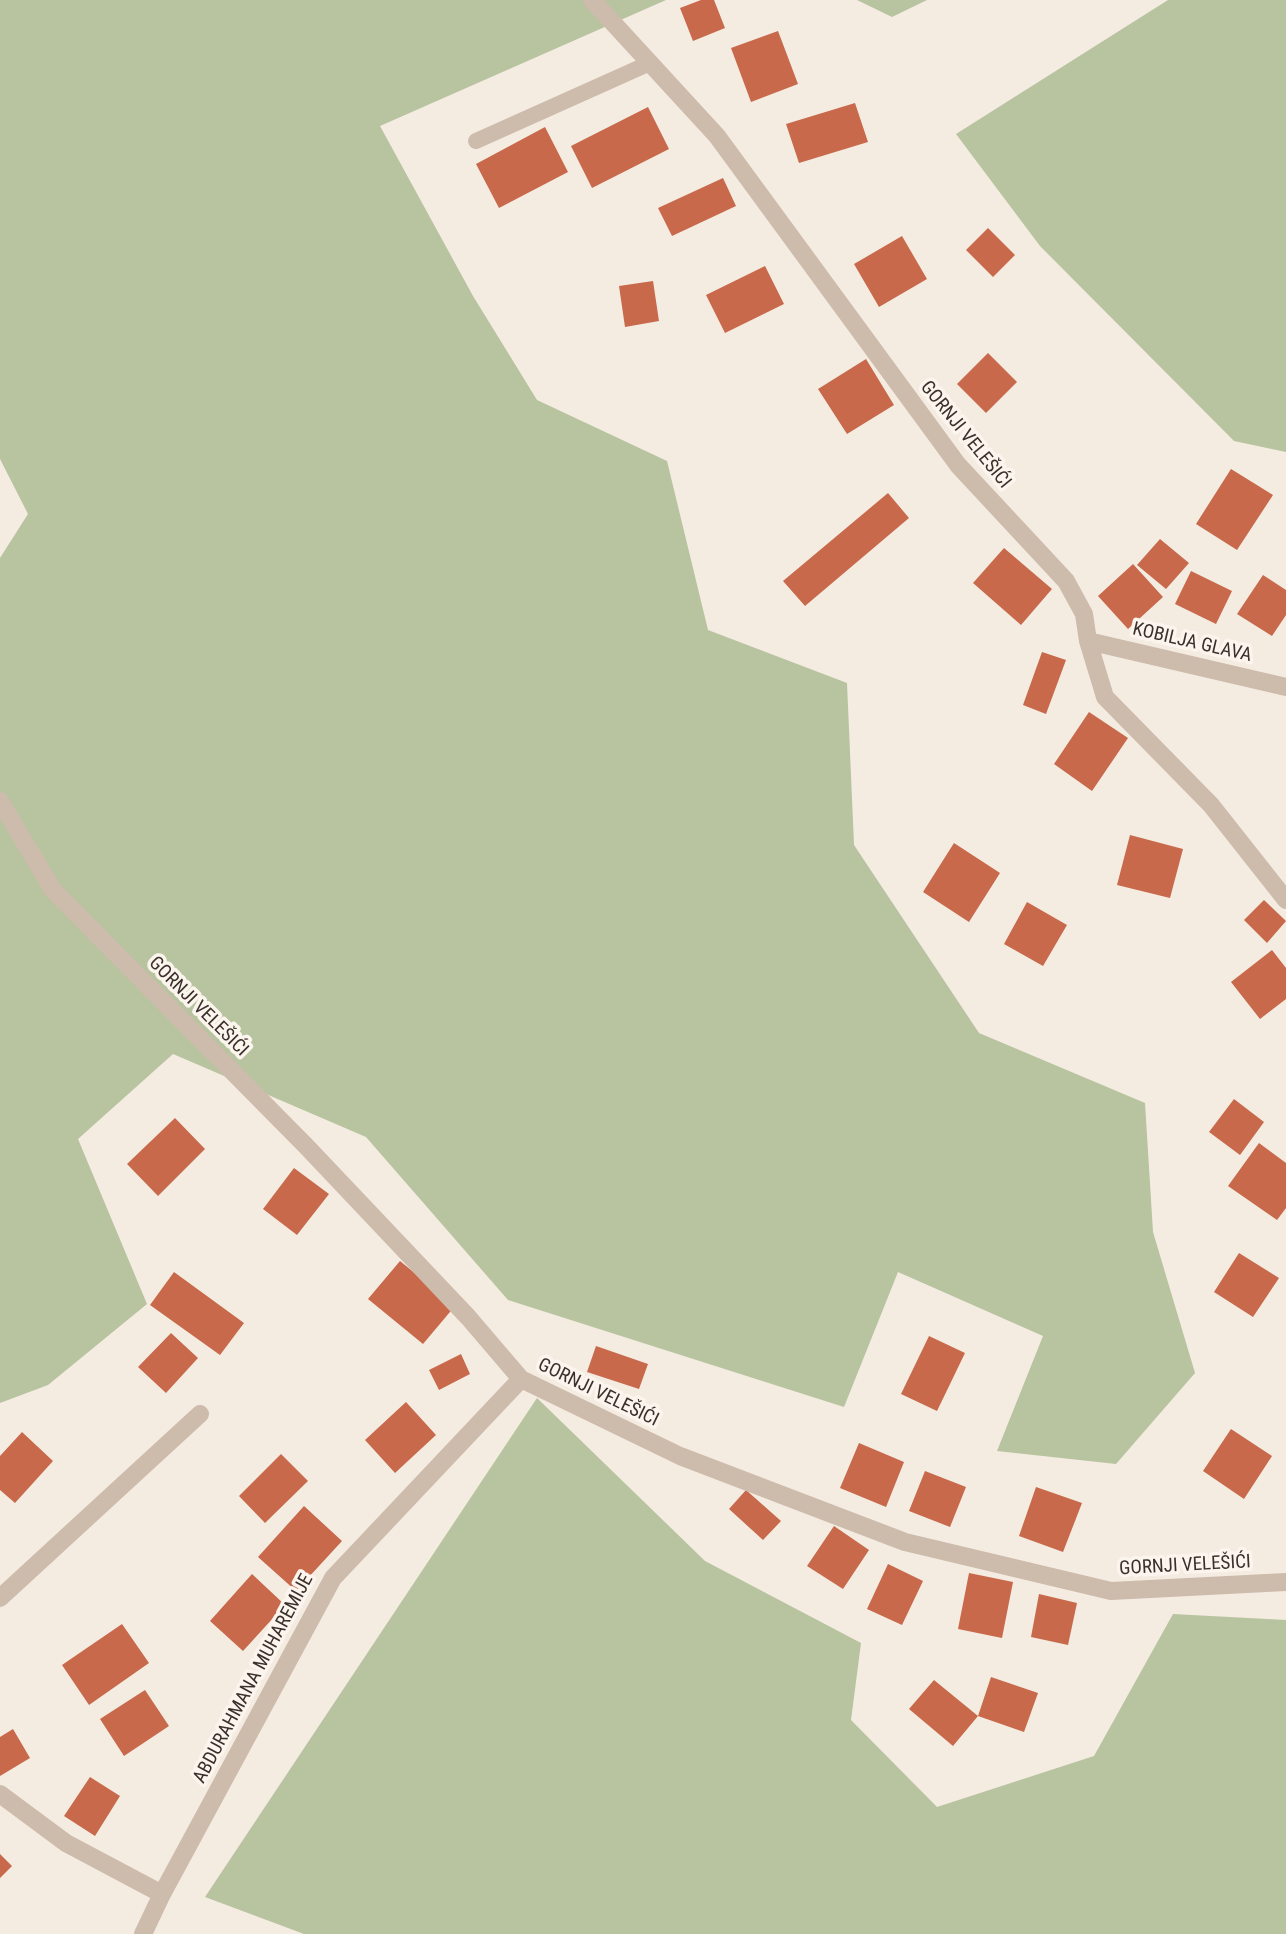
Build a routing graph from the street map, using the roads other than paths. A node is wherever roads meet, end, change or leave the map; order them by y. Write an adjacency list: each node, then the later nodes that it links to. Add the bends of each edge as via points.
1 (592, 0): 2 (street, GORNJI VELEŠIĆI)
2 (650, 63): 3 (lane); 4 (street, GORNJI VELEŠIĆI, via 717,136 958,465 1066,581 1084,614)
3 (476, 141)
4 (1088, 641): 5 (street, KOBILJA GLAVA); 7 (street, GORNJI VELEŠIĆI, via 1105,697 1211,805)
5 (1286, 687)
6 (0, 801): 8 (street, GORNJI VELEŠIĆI, via 52,890 307,1147)
7 (1286, 900)
8 (521, 1379): 10 (street, GORNJI VELEŠIĆI, via 680,1456 905,1542 1111,1591); 13 (street, ABDURAHMANA MUHAREMIJE, via 333,1578)
9 (200, 1414): 11 (street)
10 (1286, 1582)
11 (0, 1598)
12 (0, 1794): 13 (street, via 66,1843)
13 (162, 1894): 14 (street, ABDURAHMANA MUHAREMIJE)
14 (144, 1934)

